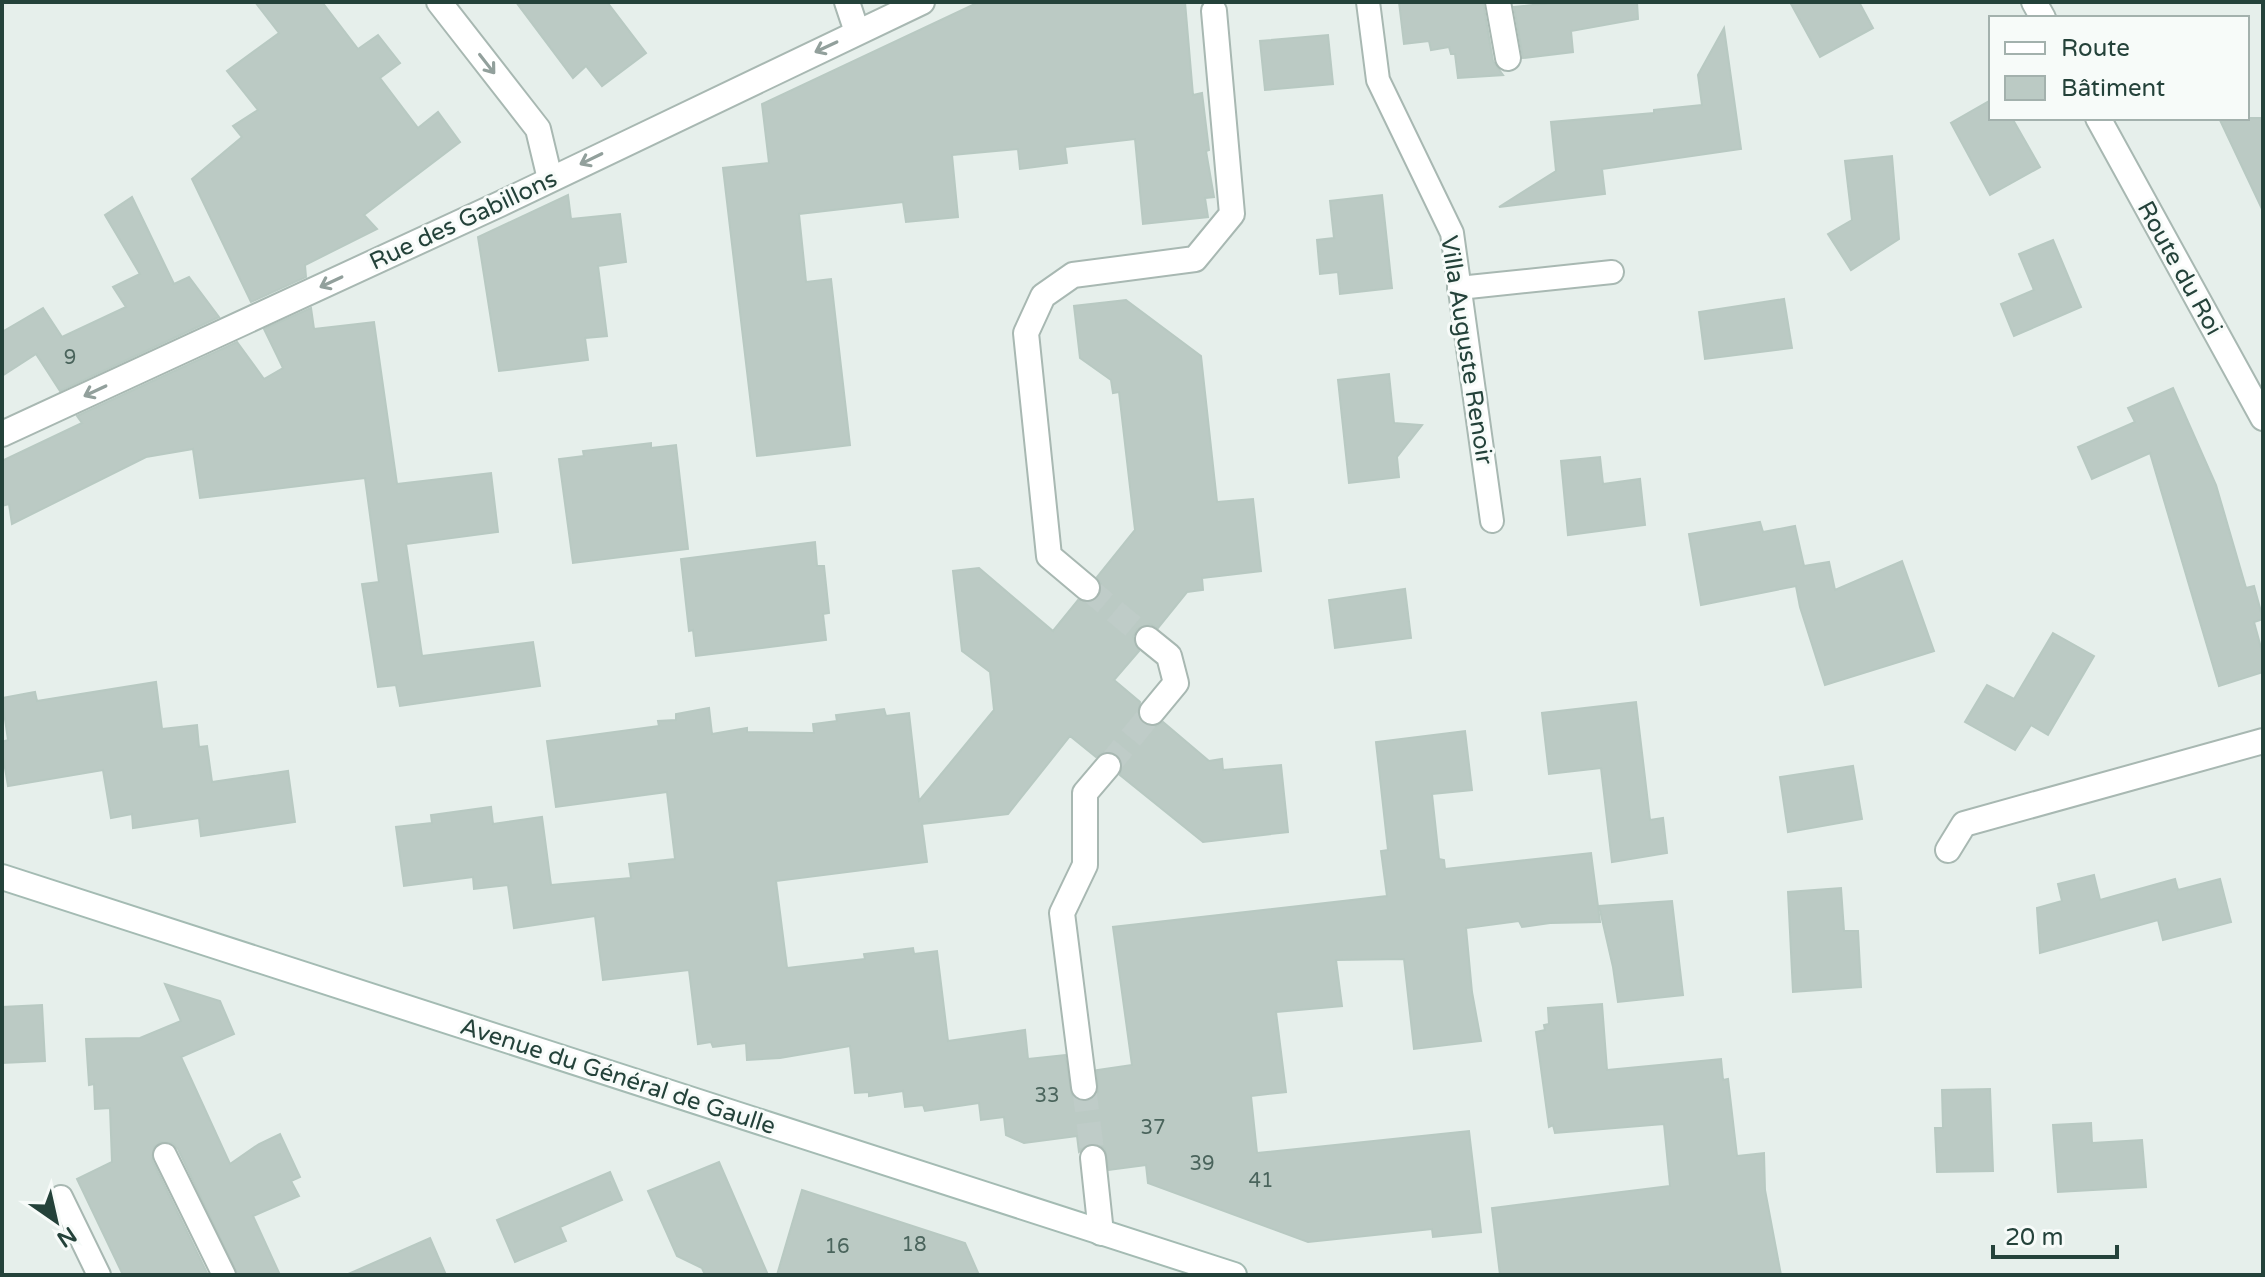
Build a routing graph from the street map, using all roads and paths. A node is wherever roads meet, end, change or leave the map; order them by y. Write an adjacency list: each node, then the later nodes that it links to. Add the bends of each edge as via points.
1 (439, 2): 10 (street, one-way to 10, via 538,129)
2 (847, 2): 7 (street)
3 (922, 2): 7 (street, Rue des Gabillons)
4 (1368, 2): 12 (lane, Villa Auguste Renoir, via 1378,80 1452,233)
5 (1498, 2): 8 (street)
6 (1214, 11): 16 (street, via 1232,214 1195,259 1073,275 1043,296 1026,333 1049,556)
7 (857, 32): 10 (street, Rue des Gabillons, one-way to 10)
8 (1508, 58)
9 (2099, 120): 13 (street, Route du Roi)
10 (550, 179): 14 (street, Rue des Gabillons, one-way to 14)
11 (1612, 272): 12 (lane)
12 (1459, 288): 15 (lane, Villa Auguste Renoir)
13 (2263, 418)
14 (2, 434)
15 (1492, 521)
16 (1087, 588)
17 (1148, 639): 18 (street, via 1169,656 1176,683)
18 (1152, 712)
19 (2263, 741): 21 (street, via 1964,824)
20 (1108, 766): 23 (street, via 1085,793 1085,865 1062,913)
21 (1948, 850)
22 (2, 877): 27 (street, Avenue du Général de Gaulle)
23 (1084, 1087)
24 (165, 1155): 29 (lane)
25 (1093, 1158): 27 (street)
26 (61, 1197): 28 (lane)
27 (1101, 1233): 30 (street, Avenue du Général de Gaulle)
28 (99, 1275)
29 (224, 1275)
30 (1234, 1275)

